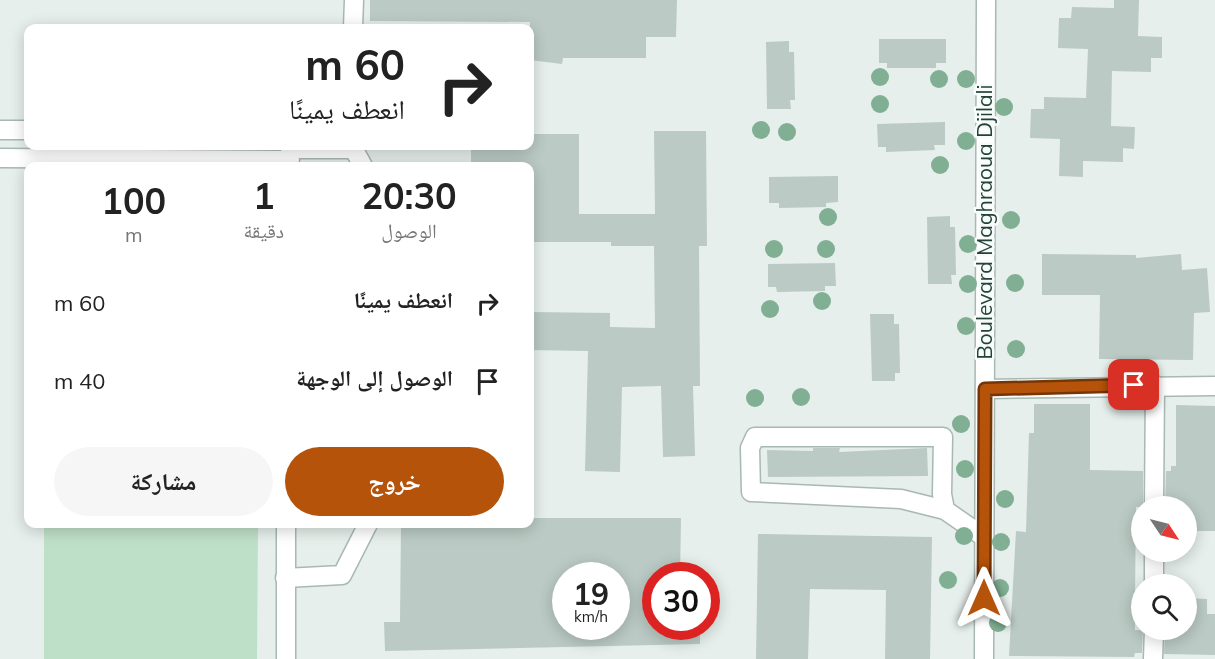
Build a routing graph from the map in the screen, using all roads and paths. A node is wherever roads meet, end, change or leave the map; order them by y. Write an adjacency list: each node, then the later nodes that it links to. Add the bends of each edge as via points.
1 (354, 0): 3 (street)
2 (986, 0): 11 (street, Boulevard Maghraoua Djilali)
3 (353, 24)
4 (0, 130): 5 (street)
5 (24, 130)
6 (329, 150): 7 (street)
7 (290, 155): 8 (street)
8 (0, 158)
9 (1155, 385): 10 (street); 11 (street); 12 (street)
10 (1215, 386)
11 (985, 389): 16 (street, Boulevard Maghraoua Djilali)
12 (1154, 496)
13 (945, 510): 13 (street, via 901,499 751,492 750,448 755,437 943,437); 16 (street)
14 (286, 528): 17 (street)
15 (366, 528): 17 (street, via 342,575)
16 (984, 537): 20 (street, Boulevard Maghraoua Djilali)
17 (285, 578): 19 (street)
18 (1154, 640): 21 (street)
19 (286, 659)
20 (984, 659)
21 (1153, 659)

